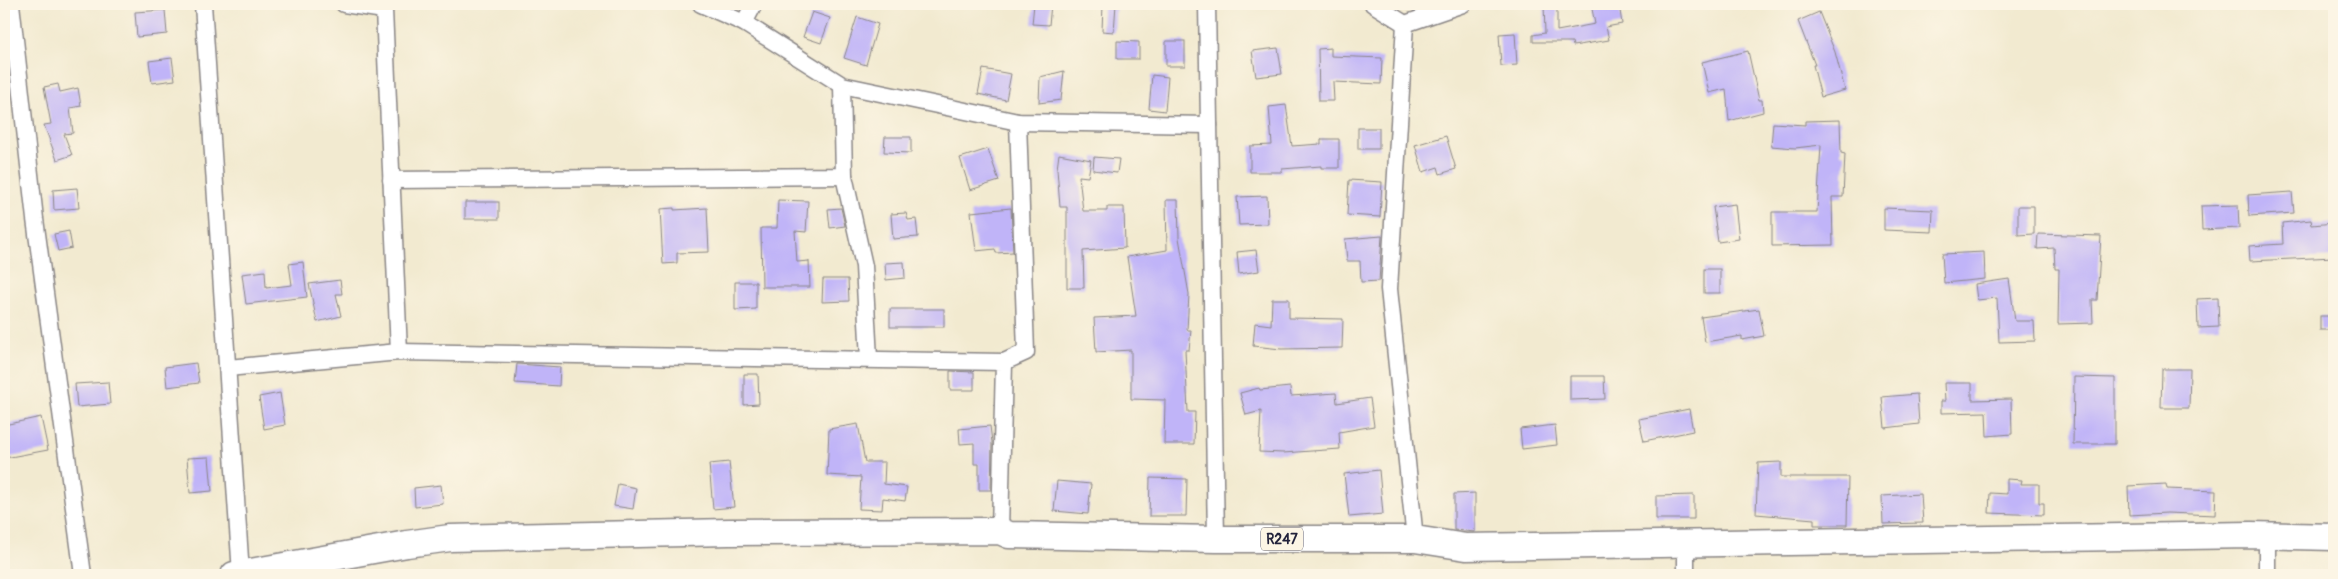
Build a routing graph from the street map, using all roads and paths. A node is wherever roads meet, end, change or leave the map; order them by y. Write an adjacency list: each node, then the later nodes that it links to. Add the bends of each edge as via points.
1 (11, 4): 26 (street, via 35,220)
2 (203, 4): 19 (street)
3 (344, 4): 15 (street, via 384,10)
4 (701, 4): 9 (street)
5 (754, 4): 9 (street)
6 (1207, 4): 13 (street)
7 (1373, 4): 10 (street)
8 (1463, 4): 10 (street)
9 (744, 24): 11 (street)
10 (1405, 24): 24 (street, via 1389,289)
11 (842, 85): 12 (street); 14 (street)
12 (1018, 122): 13 (street); 18 (street, via 1026,352)
13 (1209, 125): 23 (street)
14 (844, 176): 15 (street); 17 (street, via 864,266)
15 (392, 180): 16 (street)
16 (399, 352): 17 (street); 19 (street)
17 (869, 359): 18 (street)
18 (1004, 362): 20 (street)
19 (228, 368): 27 (street)
20 (1000, 531): 23 (main road, R247, via 1009,535); 27 (main road, R247, via 450,538)
21 (2267, 535): 22 (main road, R247); 25 (main road, R247); 29 (street)
22 (2334, 537)
23 (1216, 539): 24 (main road, R247)
24 (1415, 539): 25 (main road, R247, via 1466,547)
25 (1686, 544): 28 (street)
26 (83, 575)
27 (238, 575)
28 (1686, 575)
29 (2267, 575)

